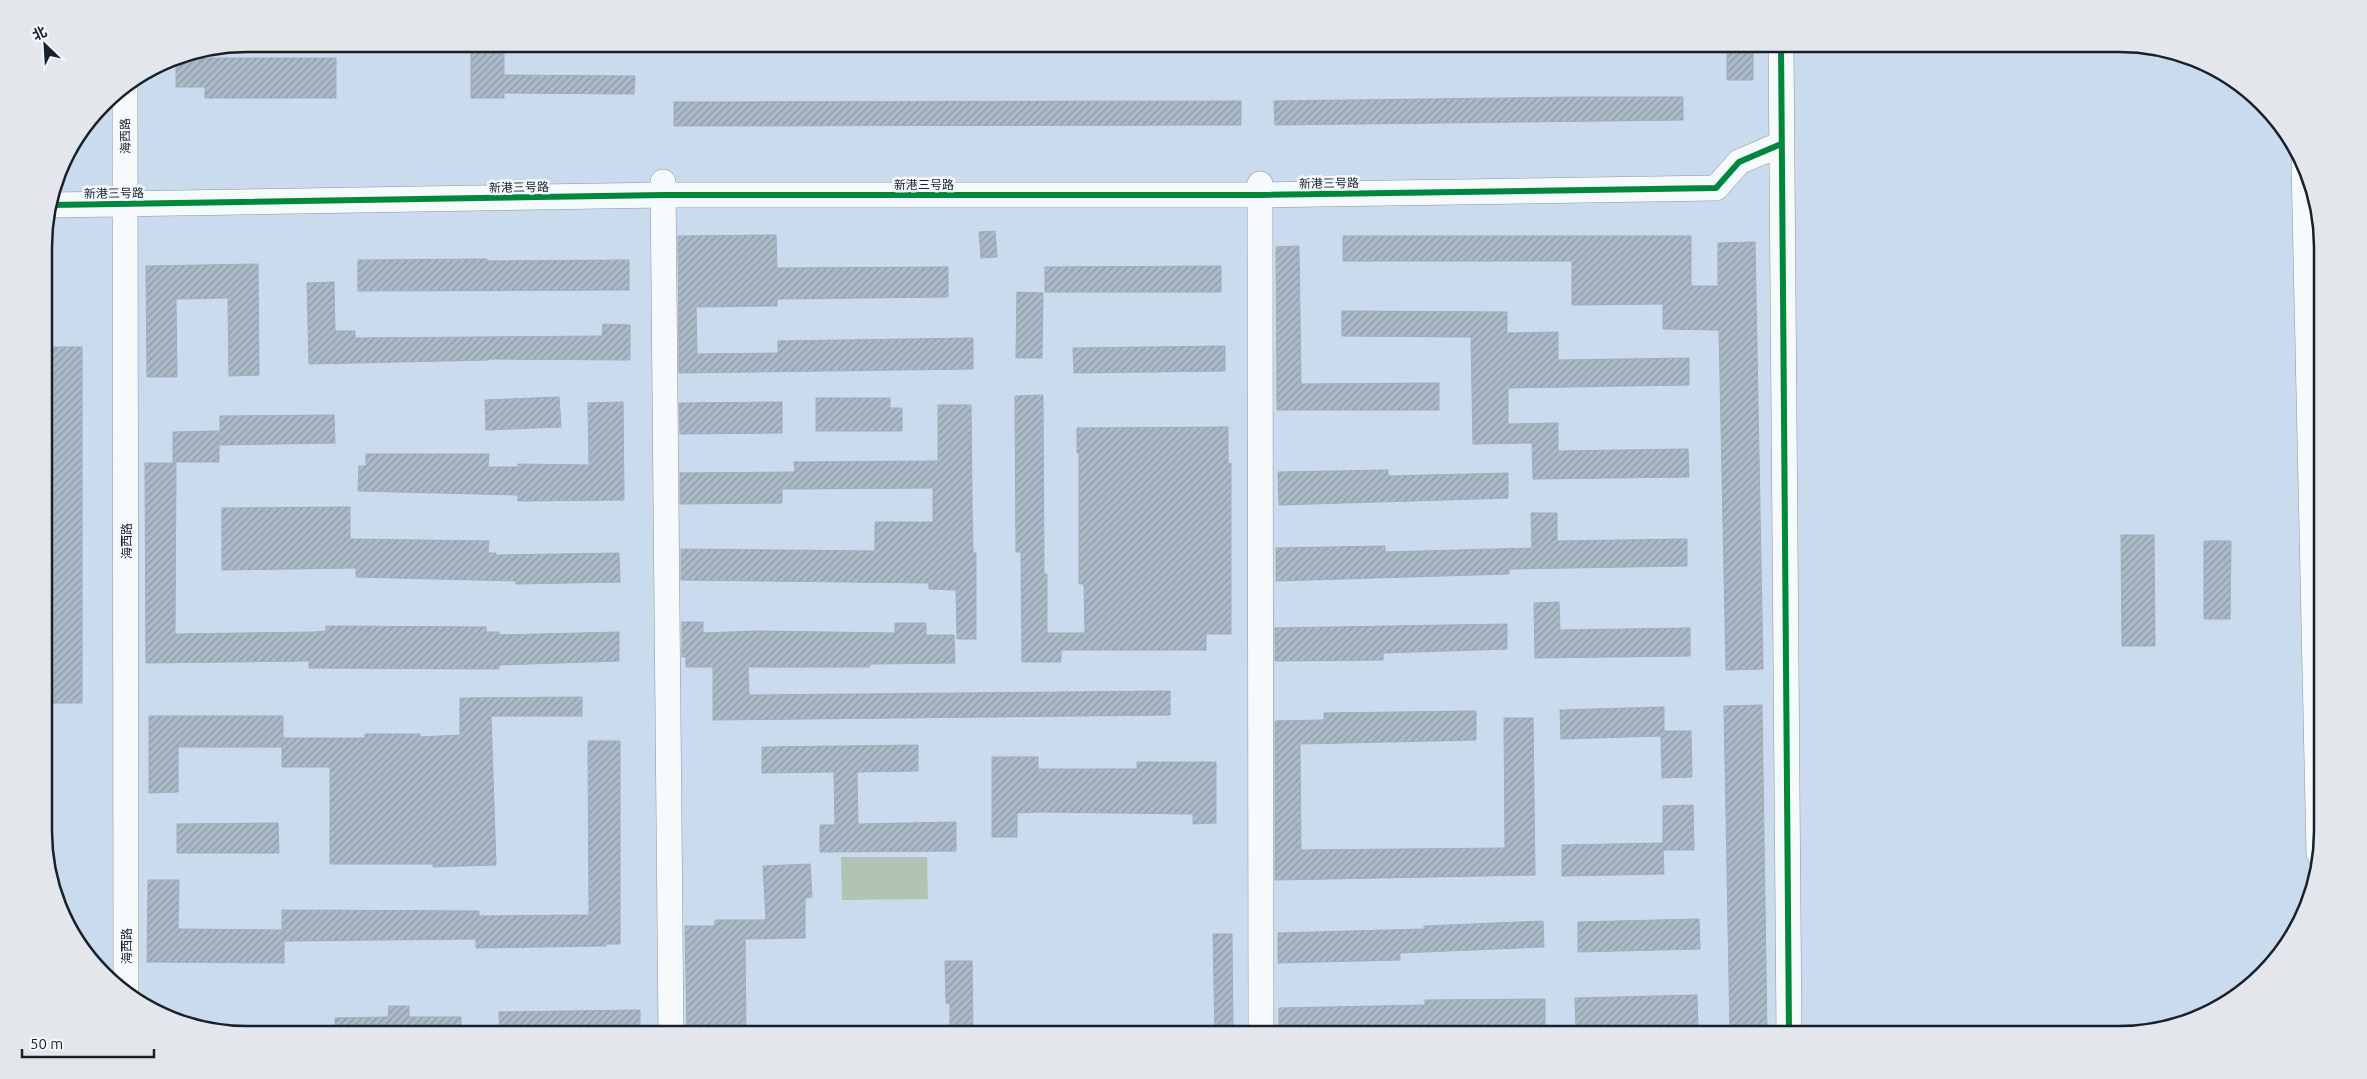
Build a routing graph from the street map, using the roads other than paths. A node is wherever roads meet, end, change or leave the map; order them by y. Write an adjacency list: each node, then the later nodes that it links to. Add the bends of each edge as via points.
1 (1781, 52): 4 (street)
2 (125, 96): 9 (street, 海西路)
3 (116, 104): 9 (street, 海西路)
4 (1781, 144): 8 (street, 新港三号路, via 1739,162 1716,188); 16 (street)
5 (2304, 186): 11 (street)
6 (62, 189): 9 (street, 新港三号路)
7 (663, 189): 8 (street, 新港三号路); 9 (street, 新港三号路); 14 (street)
8 (1260, 189): 15 (street)
9 (121, 196): 10 (street, 新港三号路); 12 (street, 海西路); 13 (street, 海西路)
10 (57, 204)
11 (2314, 624)
12 (114, 973)
13 (126, 984)
14 (671, 1026)
15 (1261, 1026)
16 (1789, 1026)

